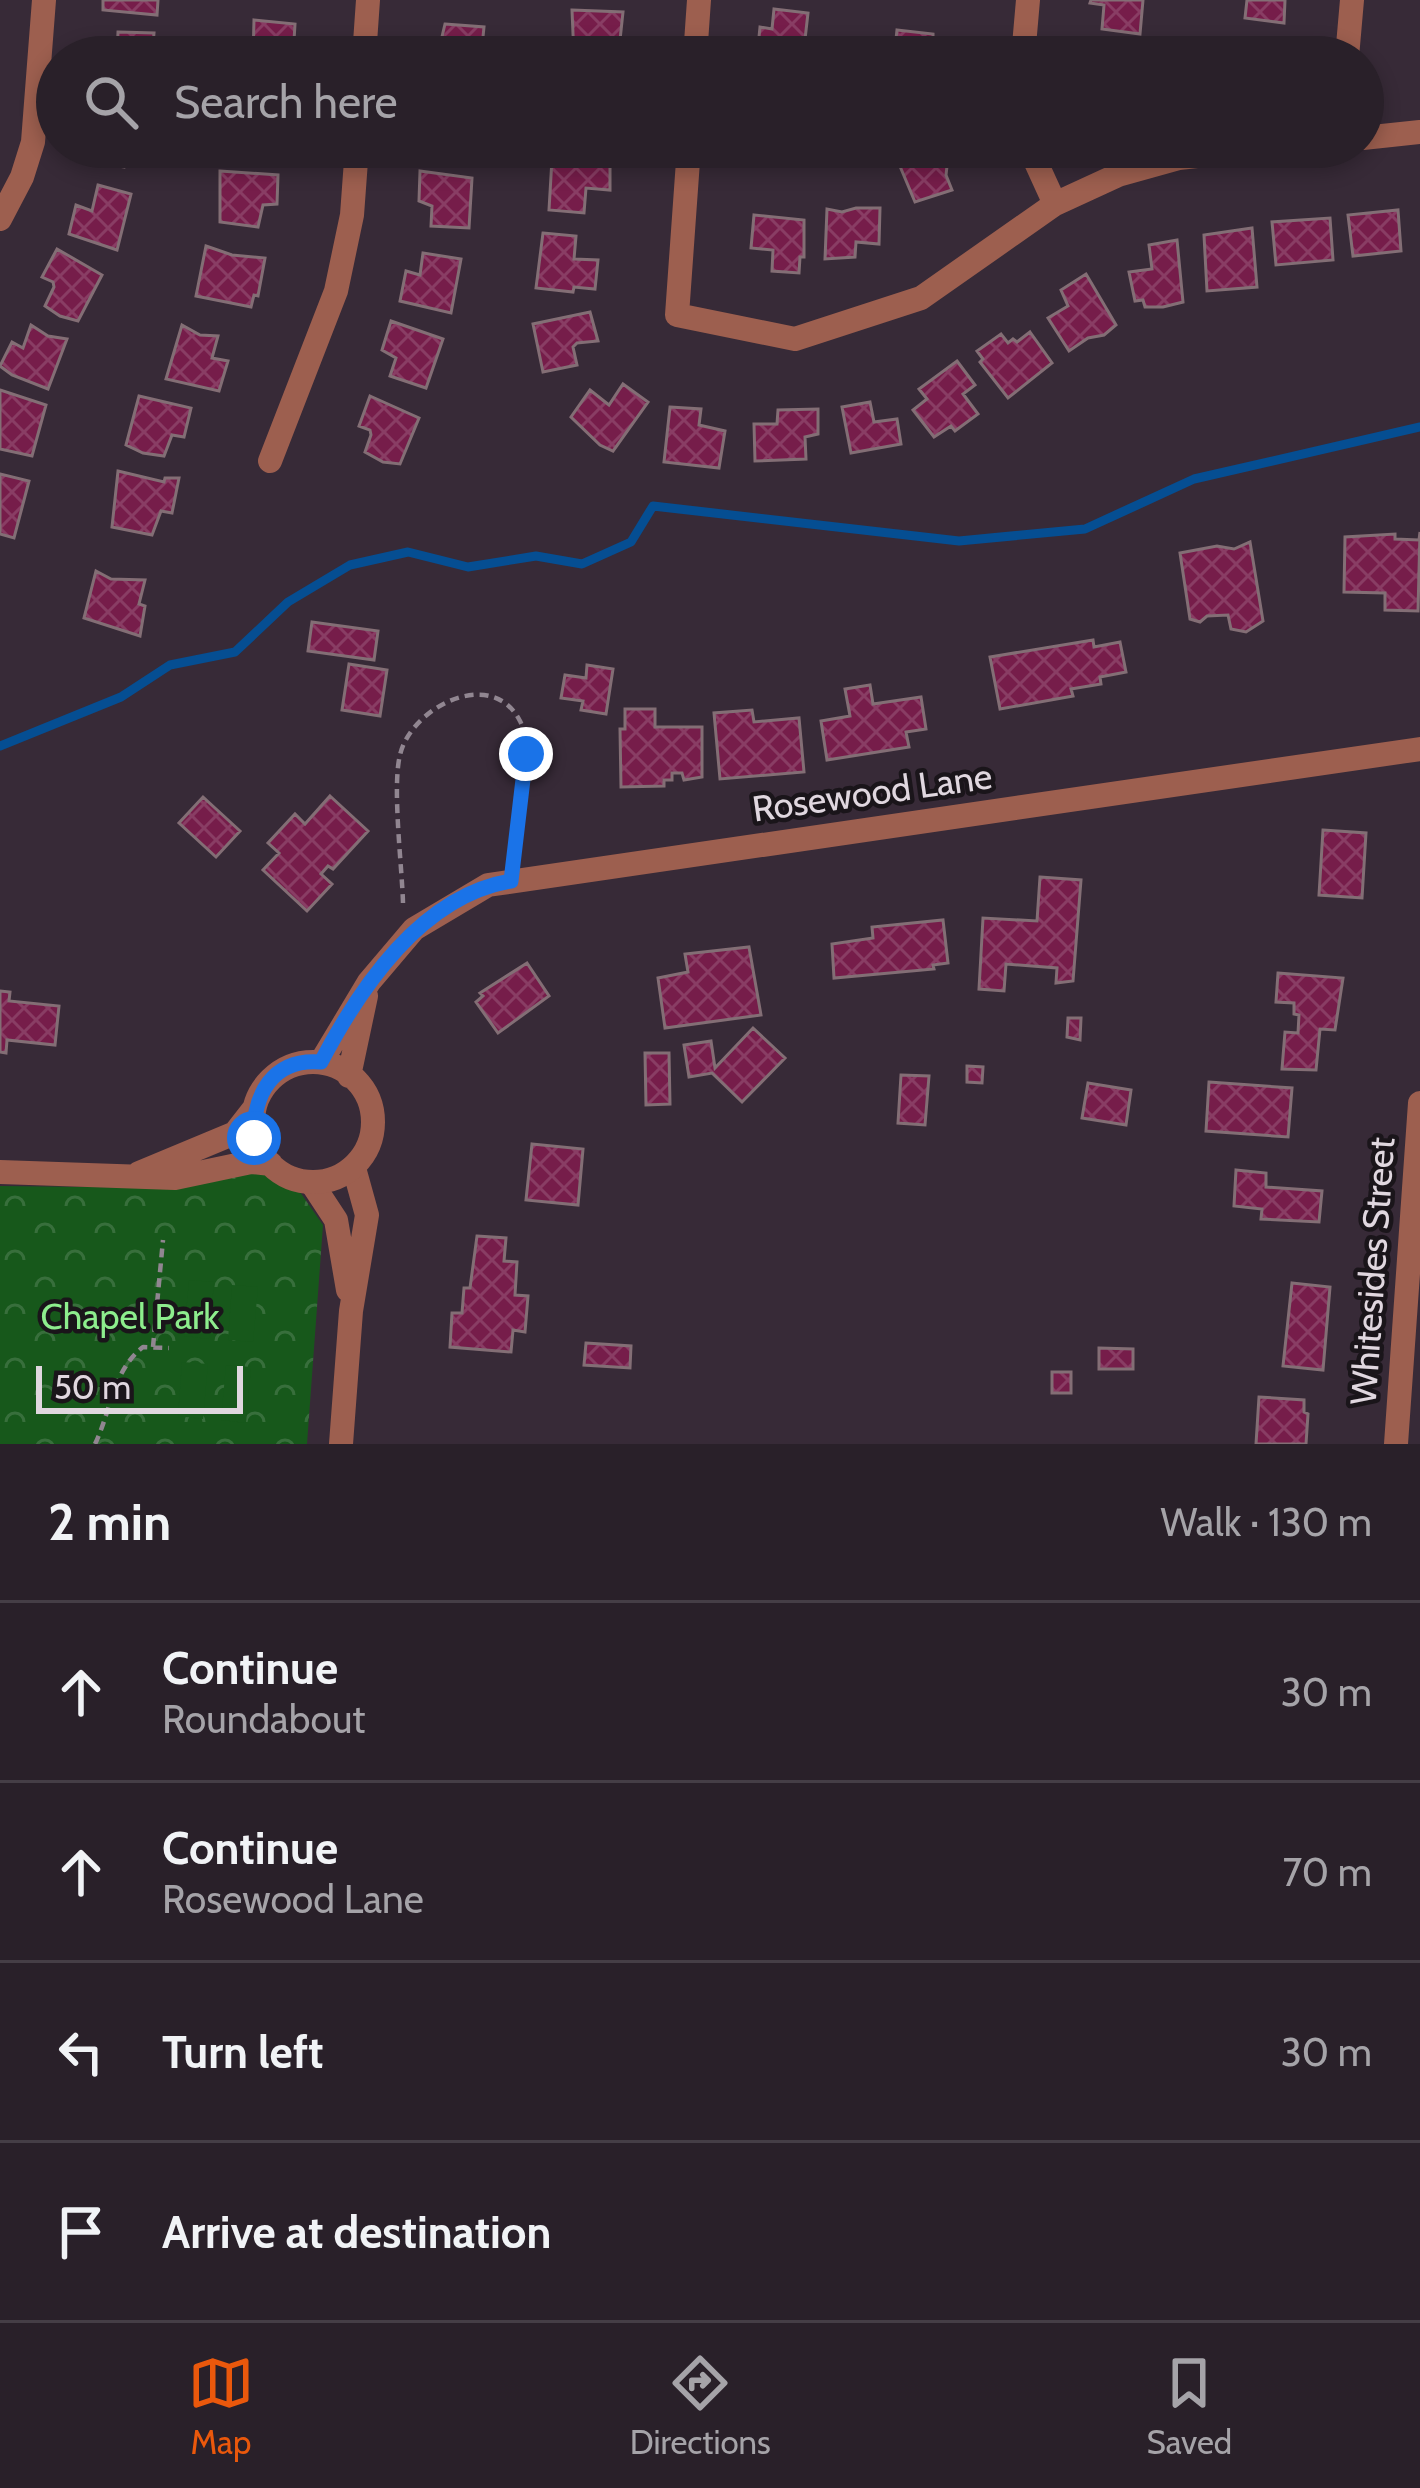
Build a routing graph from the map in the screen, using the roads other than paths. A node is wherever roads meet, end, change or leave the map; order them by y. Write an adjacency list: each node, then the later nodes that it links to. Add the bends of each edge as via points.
1 (44, 0): 6 (street)
2 (368, 0): 7 (street)
3 (699, 0): 8 (street)
4 (1028, 0): 9 (street)
5 (1352, 0): 10 (street)
6 (41, 36)
7 (365, 36)
8 (696, 36)
9 (1025, 36)
10 (1349, 36)
11 (36, 103): 19 (street, via 33,142)
12 (1420, 132): 13 (street)
13 (1384, 136)
14 (355, 168): 20 (street, via 336,291)
15 (687, 168): 18 (street, via 677,315 795,340 921,298)
16 (1039, 168): 18 (street)
17 (1143, 168): 18 (street)
18 (1055, 204)
19 (0, 219)
20 (270, 461)
21 (1420, 749): 22 (street, Rosewood Lane, via 488,885 414,929)
22 (369, 982): 23 (street, Rosewood Lane); 24 (street, Rosewood Lane)
23 (321, 1062): 24 (street); 26 (street, via 275,1075)
24 (350, 1076): 28 (street, via 362,1087 373,1126)
25 (1420, 1103): 33 (street, Whitesides Street)
26 (253, 1110): 27 (street, via 254,1138); 30 (street, via 235,1133)
27 (271, 1164): 30 (street); 31 (street)
28 (354, 1168): 31 (street); 32 (street, via 367,1215)
29 (0, 1172): 30 (street)
30 (132, 1176)
31 (311, 1182): 32 (street, via 336,1220)
32 (351, 1310): 34 (street)
33 (1412, 1337): 35 (street, Whitesides Street)
34 (341, 1444)
35 (1396, 1444)

